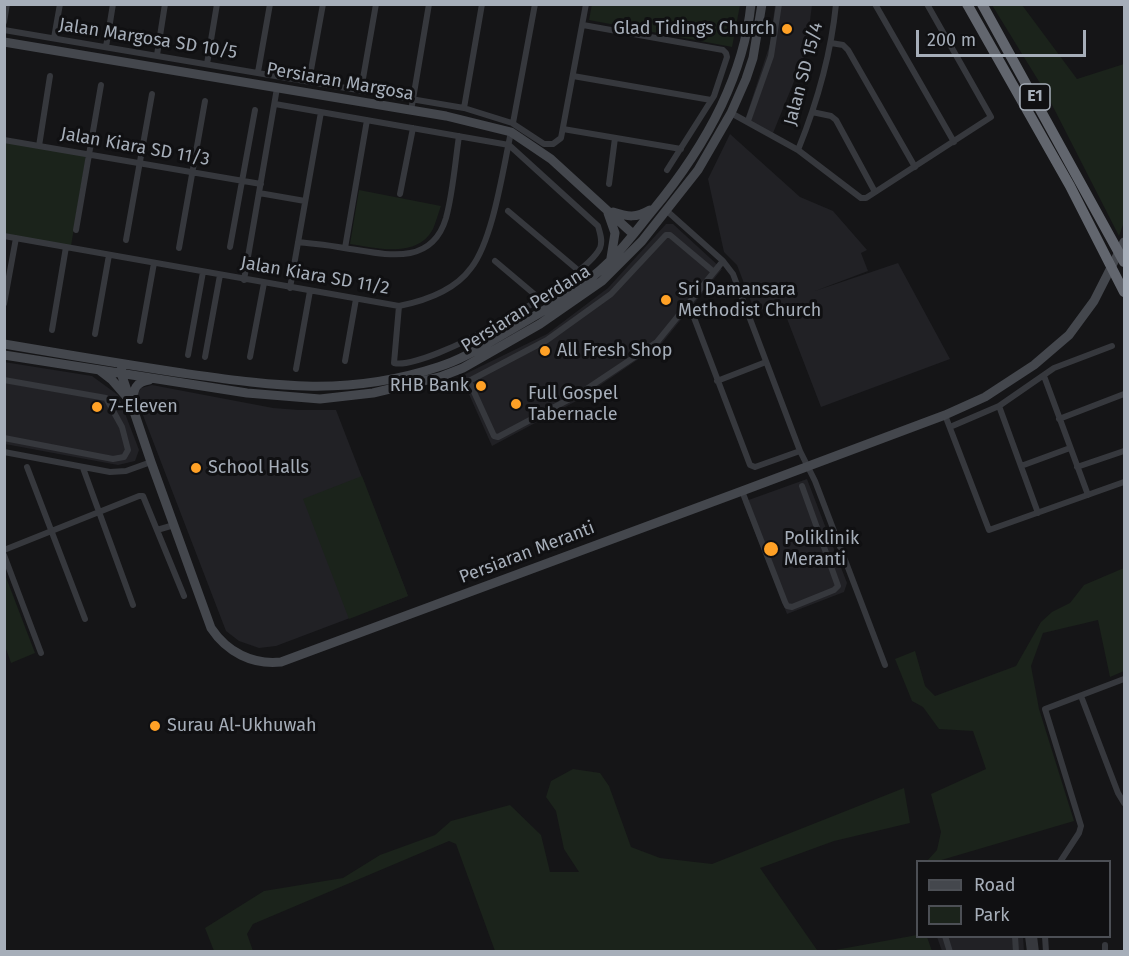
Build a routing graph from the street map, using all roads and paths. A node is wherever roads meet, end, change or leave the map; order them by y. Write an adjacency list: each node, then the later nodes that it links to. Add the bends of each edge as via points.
1 (7, 4): 21 (street)
2 (60, 4): 24 (street)
3 (113, 4): 27 (street)
4 (165, 4): 28 (street)
5 (217, 4): 29 (street)
6 (270, 4): 30 (street)
7 (323, 4): 33 (street)
8 (376, 4): 36 (street)
9 (429, 4): 38 (street)
10 (482, 4): 42 (street)
11 (535, 4): 51 (street, Jalan Kiara SD 11/2)
12 (586, 4): 22 (street)
13 (751, 4): 73 (main road, Persiaran Perdana, via 740,57 720,109 685,170)
14 (762, 4): 47 (main road, Persiaran Perdana, via 753,58)
15 (779, 4): 49 (street, via 771,56)
16 (836, 4): 26 (street, Jalan SD 15/4)
17 (874, 4): 56 (street)
18 (927, 4): 56 (street, via 991,117)
19 (967, 4): 102 (highway, E1)
20 (982, 4): 91 (highway, E1)
21 (4, 22)
22 (583, 25): 32 (street); 40 (street, via 723,50 727,57)
23 (4, 30): 24 (street, Jalan Margosa SD 10/5)
24 (54, 38): 27 (street, Jalan Margosa SD 10/5)
25 (5, 42): 35 (main road, Persiaran Margosa)
26 (831, 43): 46 (street, Jalan SD 15/4); 63 (street, via 848,50)
27 (106, 47): 28 (street, Jalan Margosa SD 10/5)
28 (157, 56): 29 (street, Jalan Margosa SD 10/5)
29 (207, 64): 30 (street, Jalan Margosa SD 10/5)
30 (258, 72): 33 (street, Jalan Margosa SD 10/5)
31 (50, 76): 58 (street)
32 (573, 76): 40 (street); 52 (street)
33 (309, 81): 36 (street, Jalan Margosa SD 10/5)
34 (101, 85): 61 (street)
35 (277, 88): 41 (street); 44 (main road, Persiaran Margosa)
36 (361, 90): 38 (street, Jalan Margosa SD 10/5)
37 (152, 94): 62 (street)
38 (413, 99): 42 (street, Jalan Margosa SD 10/5); 44 (street)
39 (205, 100): 65 (street)
40 (711, 100): 59 (street)
41 (275, 104): 45 (street); 67 (street)
42 (464, 108): 51 (street, Jalan Margosa SD 10/5)
43 (255, 110): 66 (street)
44 (411, 111): 51 (main road, Persiaran Margosa)
45 (321, 112): 48 (street); 72 (street)
46 (812, 112): 60 (street, Jalan SD 15/4); 69 (street, via 836,120)
47 (731, 113): 49 (street); 76 (main road, Persiaran Perdana, via 701,164)
48 (367, 120): 50 (street); 87 (street)
49 (748, 121): 60 (street)
50 (413, 128): 53 (street); 71 (street)
51 (512, 128): 52 (street, Jalan Margosa SD 10/5, via 544,144 561,138); 57 (street, Jalan Kiara SD 11/2); 74 (main road, Persiaran Margosa)
52 (563, 129): 54 (street)
53 (459, 136): 57 (street); 87 (street, via 446,218 429,243 399,256)
54 (615, 138): 59 (street); 68 (street)
55 (4, 140): 58 (street, Jalan Kiara SD 11/3)
56 (954, 142): 63 (street)
57 (508, 145): 94 (street, via 594,221 601,246); 106 (street, Jalan Kiara SD 11/2, via 489,231 475,264 449,287 418,302)
58 (39, 146): 61 (street, Jalan Kiara SD 11/3)
59 (681, 149): 64 (street)
60 (798, 150): 69 (street, via 861,198)
61 (89, 154): 62 (street, Jalan Kiara SD 11/3); 77 (street)
62 (139, 163): 65 (street, Jalan Kiara SD 11/3); 81 (street)
63 (915, 167): 69 (street)
64 (667, 170)
65 (192, 172): 66 (street, Jalan Kiara SD 11/3); 85 (street)
66 (242, 181): 67 (street, Jalan Kiara SD 11/3); 86 (street)
67 (261, 184): 70 (street)
68 (609, 184)
69 (875, 192)
70 (259, 193): 72 (street); 98 (street)
71 (400, 194)
72 (305, 201): 82 (street)
73 (655, 207): 74 (main road, via 634,217); 78 (main road, Persiaran Perdana)
74 (607, 210): 78 (main road, Persiaran Margosa); 93 (main road, via 615,233)
75 (508, 211): 94 (street)
76 (664, 214): 78 (main road, via 641,233); 90 (street); 93 (main road, Persiaran Perdana)
77 (76, 230)
78 (633, 234): 93 (main road, Persiaran Perdana)
79 (4, 236): 80 (street, Jalan Kiara SD 11/2)
80 (16, 238): 84 (street, Jalan Kiara SD 11/2); 105 (street)
81 (126, 240)
82 (298, 242): 87 (street); 100 (street)
83 (1125, 242): 131 (main road, Persiaran Meranti, via 1094,301 1068,335 1034,365 985,397)
84 (66, 247): 88 (street, Jalan Kiara SD 11/2); 108 (street)
85 (179, 248)
86 (230, 248)
87 (345, 248)
88 (109, 255): 92 (street, Jalan Kiara SD 11/2); 109 (street)
89 (495, 261): 104 (street)
90 (723, 261): 96 (street); 118 (street, via 735,279)
91 (1125, 262)
92 (154, 263): 95 (street, Jalan Kiara SD 11/2); 110 (street)
93 (614, 263): 120 (main road, Persiaran Perdana, via 538,314 459,359 371,383 319,388 273,386); 121 (main road, Persiaran Perdana, via 602,281 540,324)
94 (579, 271): 104 (street)
95 (203, 272): 97 (street, Jalan Kiara SD 11/2); 114 (street)
96 (714, 272): 126 (street, via 666,235 611,294 547,340); 126 (street, via 657,342 579,394 498,437 493,435)
97 (220, 275): 98 (street, Jalan Kiara SD 11/2); 115 (street)
98 (244, 280): 99 (street, Jalan Kiara SD 11/2)
99 (264, 283): 100 (street, Jalan Kiara SD 11/2); 116 (street)
100 (290, 288): 101 (street, Jalan Kiara SD 11/2)
101 (310, 291): 103 (street, Jalan Kiara SD 11/2); 122 (street)
102 (1125, 292)
103 (356, 299): 106 (street, Jalan Kiara SD 11/2); 117 (street)
104 (540, 299): 106 (street, via 457,346 399,364 394,363)
105 (4, 304)
106 (399, 306)
107 (693, 315): 127 (street)
108 (52, 330)
109 (95, 334)
110 (140, 341)
111 (4, 344): 120 (main road, Persiaran Perdana)
112 (1112, 346): 123 (street, via 1054,368)
113 (4, 355): 119 (main road, Persiaran Perdana)
114 (188, 355)
115 (205, 357)
116 (250, 357)
117 (345, 361)
118 (765, 362): 127 (street); 137 (street)
119 (95, 368): 120 (main road, Persiaran Perdana); 130 (main road, via 119,387)
120 (122, 368): 125 (main road, Persiaran Perdana); 130 (main road, Persiaran Meranti)
121 (463, 368): 125 (main road, Persiaran Perdana, via 373,393 320,399); 126 (street)
122 (296, 369)
123 (1044, 376): 129 (street); 132 (street)
124 (4, 380): 135 (street, via 106,398 122,426 128,450 124,457 113,459)
125 (154, 380): 130 (main road, via 143,381 134,388)
126 (469, 381)
127 (717, 381): 137 (street, via 750,465)
128 (1125, 394): 132 (street)
129 (999, 406): 133 (street); 143 (street)
130 (133, 408): 141 (main road, Persiaran Meranti)
131 (945, 415): 133 (street); 142 (main road, Persiaran Meranti)
132 (1059, 419): 136 (street)
133 (950, 427): 152 (street, via 989,530)
134 (4, 438): 135 (street)
135 (23, 442): 140 (street)
136 (1070, 448): 143 (street); 145 (street)
137 (800, 451): 142 (street)
138 (1125, 451): 145 (street)
139 (4, 452): 140 (street)
140 (22, 454): 146 (street)
141 (151, 462): 146 (street, via 119,472); 153 (main road, Persiaran Meranti)
142 (807, 466): 149 (main road, Persiaran Meranti); 162 (street)
143 (1021, 466): 152 (street)
144 (27, 467): 154 (street)
145 (1077, 467): 150 (street)
146 (83, 468): 151 (street)
147 (1125, 482): 150 (street)
148 (802, 486): 149 (street, via 838,586 792,607 787,606)
149 (742, 491): 153 (main road, Persiaran Meranti, via 292,659 269,663 242,656 211,628)
150 (1088, 495): 152 (street)
151 (98, 512): 154 (street); 155 (street, via 143,496); 159 (street)
152 (1038, 513)
153 (174, 525): 155 (street)
154 (52, 531): 156 (street); 160 (street)
155 (157, 531): 158 (street)
156 (4, 550)
157 (4, 555): 161 (street)
158 (184, 596)
159 (133, 605)
160 (85, 619)
161 (41, 653)
162 (885, 665)
163 (1125, 679): 164 (street)
164 (1081, 696): 165 (street, via 1118,793); 166 (street, via 1045,710 1081,826)
165 (1125, 802)
166 (1061, 860)

